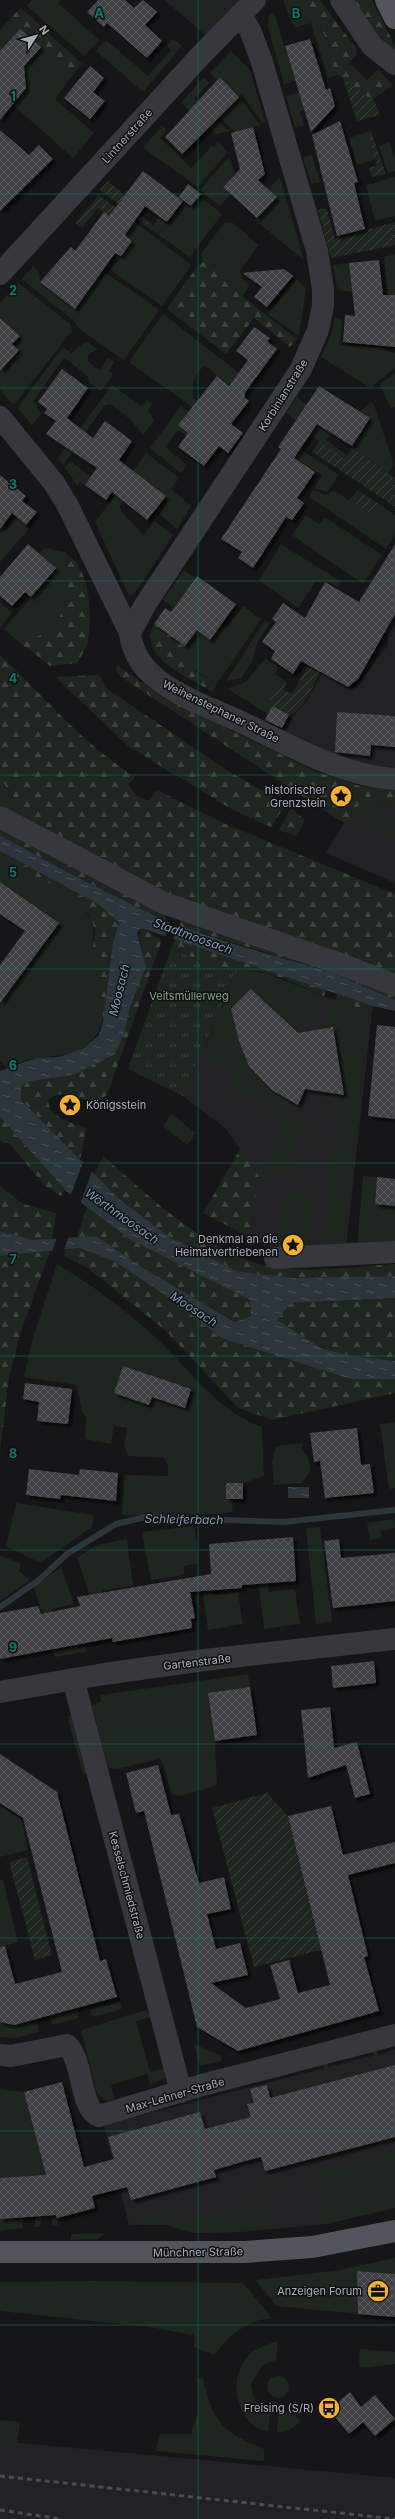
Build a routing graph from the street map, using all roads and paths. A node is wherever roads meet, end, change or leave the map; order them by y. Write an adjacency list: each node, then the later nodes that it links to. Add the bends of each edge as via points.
1 (341, 0): 5 (street, via 372,46)
2 (386, 0): 4 (main road)
3 (248, 8): 6 (street, Lintnerstraße, via 202,54); 8 (street, Korbinianstraße, via 250,30 262,62 317,251 323,289 321,318 301,369 144,605)
4 (395, 18)
5 (395, 64)
6 (0, 274)
7 (0, 417): 8 (street, Weihenstephaner Straße, via 54,483 68,506)
8 (130, 633): 9 (street, Weihenstephaner Straße, via 132,644 146,668 171,688 326,762 372,776)
9 (395, 779)
10 (0, 817): 11 (street, via 164,903 343,965)
11 (395, 986)
12 (395, 1252): 13 (street)
13 (275, 1258)
14 (395, 1639): 15 (street, Gartenstraße, via 204,1660)
15 (74, 1679): 16 (street, Gartenstraße); 19 (street, Kesselschmiedstraße)
16 (0, 1692)
17 (395, 2035): 19 (street, Max-Lehner-Straße)
18 (0, 2055): 19 (street, Max-Lehner-Straße, via 11,2056 67,2045 75,2054 88,2105 95,2115 99,2116)
19 (181, 2092)
20 (395, 2231): 21 (main road, Münchner Straße, via 312,2247 245,2252)
21 (0, 2252)

